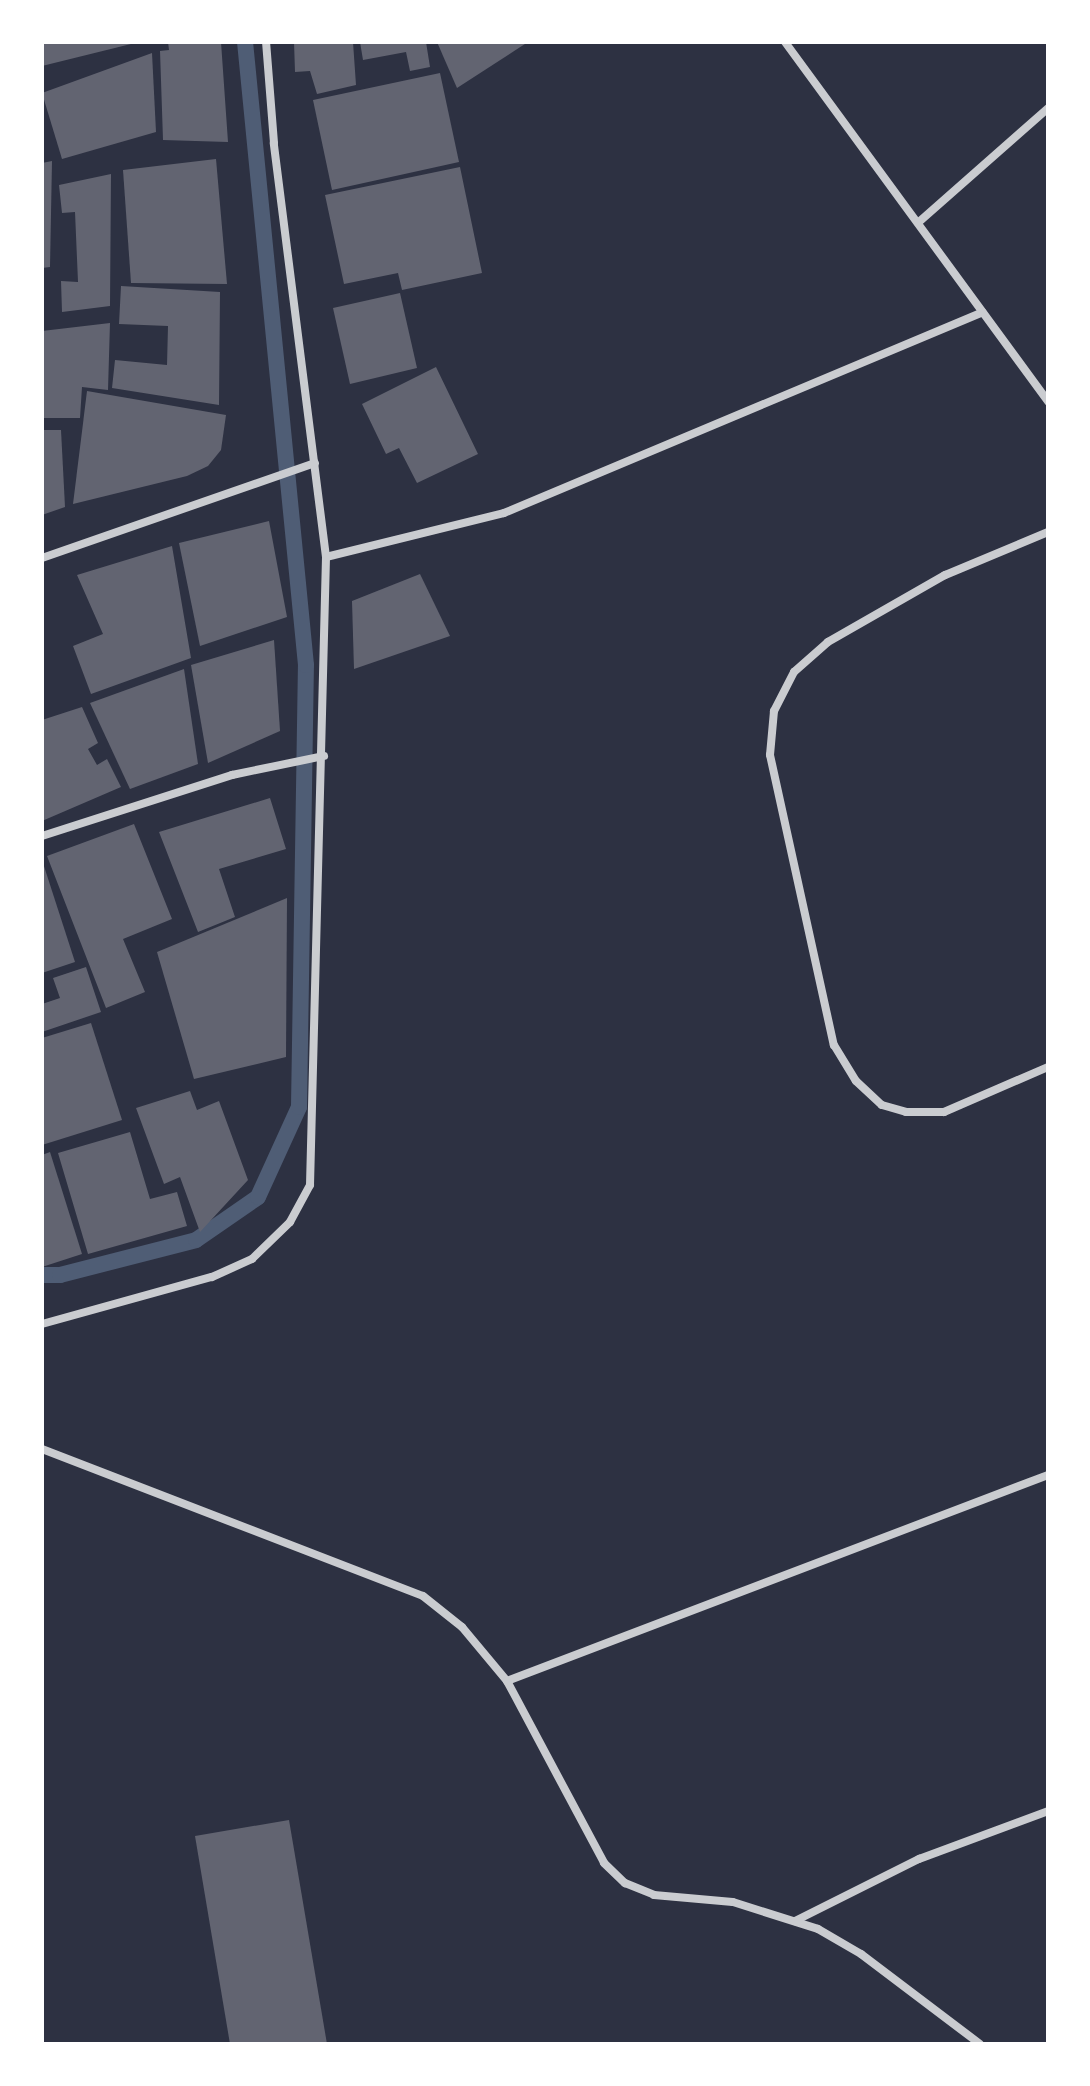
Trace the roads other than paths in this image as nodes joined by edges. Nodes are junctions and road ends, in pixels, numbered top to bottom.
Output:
1 (266, 42) edge
2 (785, 42) edge
3 (1048, 108) edge
4 (920, 221) junction
5 (983, 312) junction
6 (1048, 402) edge
7 (315, 463) junction
8 (1048, 532) edge
9 (326, 557) junction
10 (42, 558) edge
11 (324, 756) junction
12 (42, 836) edge
13 (1048, 1067) edge
14 (42, 1324) edge
15 (42, 1449) edge
16 (1048, 1475) edge
17 (507, 1681) junction
18 (1048, 1811) edge
19 (795, 1921) junction
20 (980, 2044) edge

1 - 7 street
2 - 4 street
3 - 4 street
4 - 5 street
5 - 6 street
5 - 9 street
7 - 9 street
7 - 10 street
8 - 13 street
9 - 11 street
11 - 12 street
11 - 14 street
15 - 17 street
16 - 17 street
17 - 19 street
18 - 19 street
19 - 20 street

